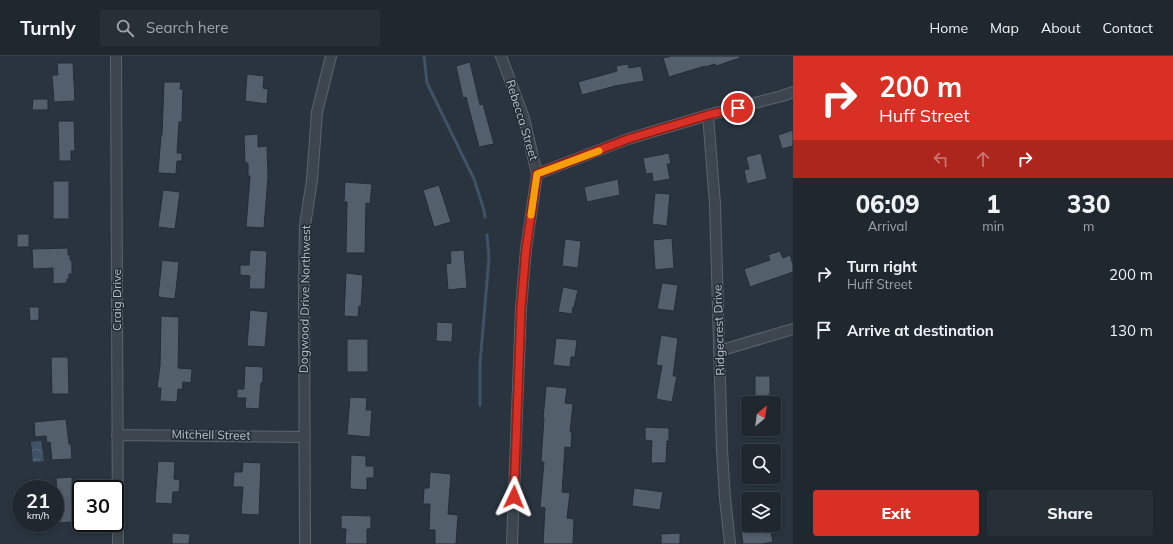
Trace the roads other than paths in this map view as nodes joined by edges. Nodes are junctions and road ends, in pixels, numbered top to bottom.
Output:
1 (116, 56) edge
2 (331, 56) edge
3 (501, 56) edge
4 (793, 92) edge
5 (708, 115) junction
6 (537, 174) junction
7 (793, 329) edge
8 (719, 351) junction
9 (118, 435) junction
10 (304, 436) junction
11 (118, 544) edge
12 (305, 544) edge
13 (512, 544) edge
14 (730, 544) edge

1 - 9 street, Craig Drive
2 - 10 street, Dogwood Drive Northwest
3 - 6 street, Rebecca Street
4 - 5 street
5 - 6 street
5 - 8 street, Ridgecrest Drive
6 - 13 street, Rebecca Street
7 - 8 street
8 - 14 street, Ridgecrest Drive
9 - 10 street, Mitchell Street
9 - 11 street, Craig Drive
10 - 12 street, Dogwood Drive Northwest

